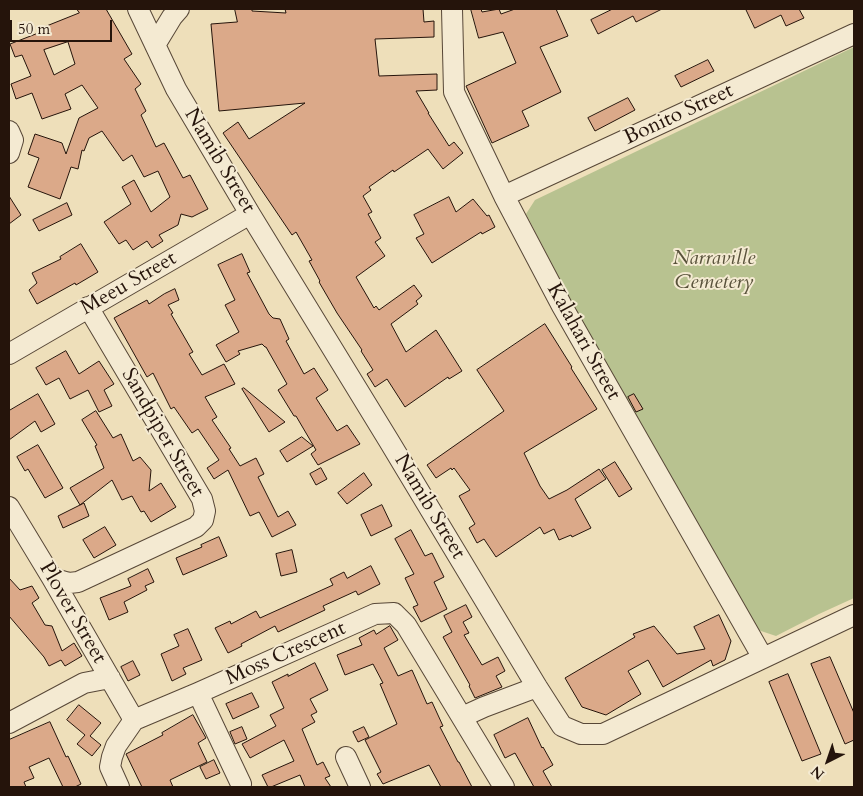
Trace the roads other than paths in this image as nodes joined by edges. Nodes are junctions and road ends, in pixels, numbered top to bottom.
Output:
1 (138, 9) edge
2 (179, 9) edge
3 (452, 9) edge
4 (854, 34) edge
5 (155, 45) junction
6 (9, 130) edge
7 (9, 153) edge
8 (504, 196) junction
9 (250, 214) junction
10 (88, 307) junction
11 (9, 354) edge
12 (9, 507) edge
13 (52, 578) junction
14 (854, 614) edge
15 (763, 658) junction
16 (110, 678) junction
17 (537, 687) junction
18 (198, 693) junction
19 (462, 717) junction
20 (134, 720) junction
21 (9, 723) edge
22 (346, 757) dead end
23 (241, 784) dead end
24 (119, 787) edge
25 (360, 787) edge
26 (504, 787) edge

1 - 5 street, Namib Street
2 - 5 street
3 - 8 street, Kalahari Street
4 - 8 street, Bonito Street
5 - 9 street, Namib Street
6 - 7 street
8 - 15 street, Kalahari Street
9 - 10 street, Meeu Street
9 - 17 street, Namib Street
10 - 11 street, Meeu Street
10 - 13 street, Sandpiper Street
12 - 13 street, Plover Street
13 - 16 street, Plover Street
14 - 15 street, Namib Street
15 - 17 street, Namib Street
16 - 20 street, Plover Street
16 - 21 street
17 - 19 street
18 - 19 street, Moss Crescent
18 - 20 street, Moss Crescent
18 - 23 street
19 - 26 street, Moss Crescent
20 - 24 street
22 - 25 street

